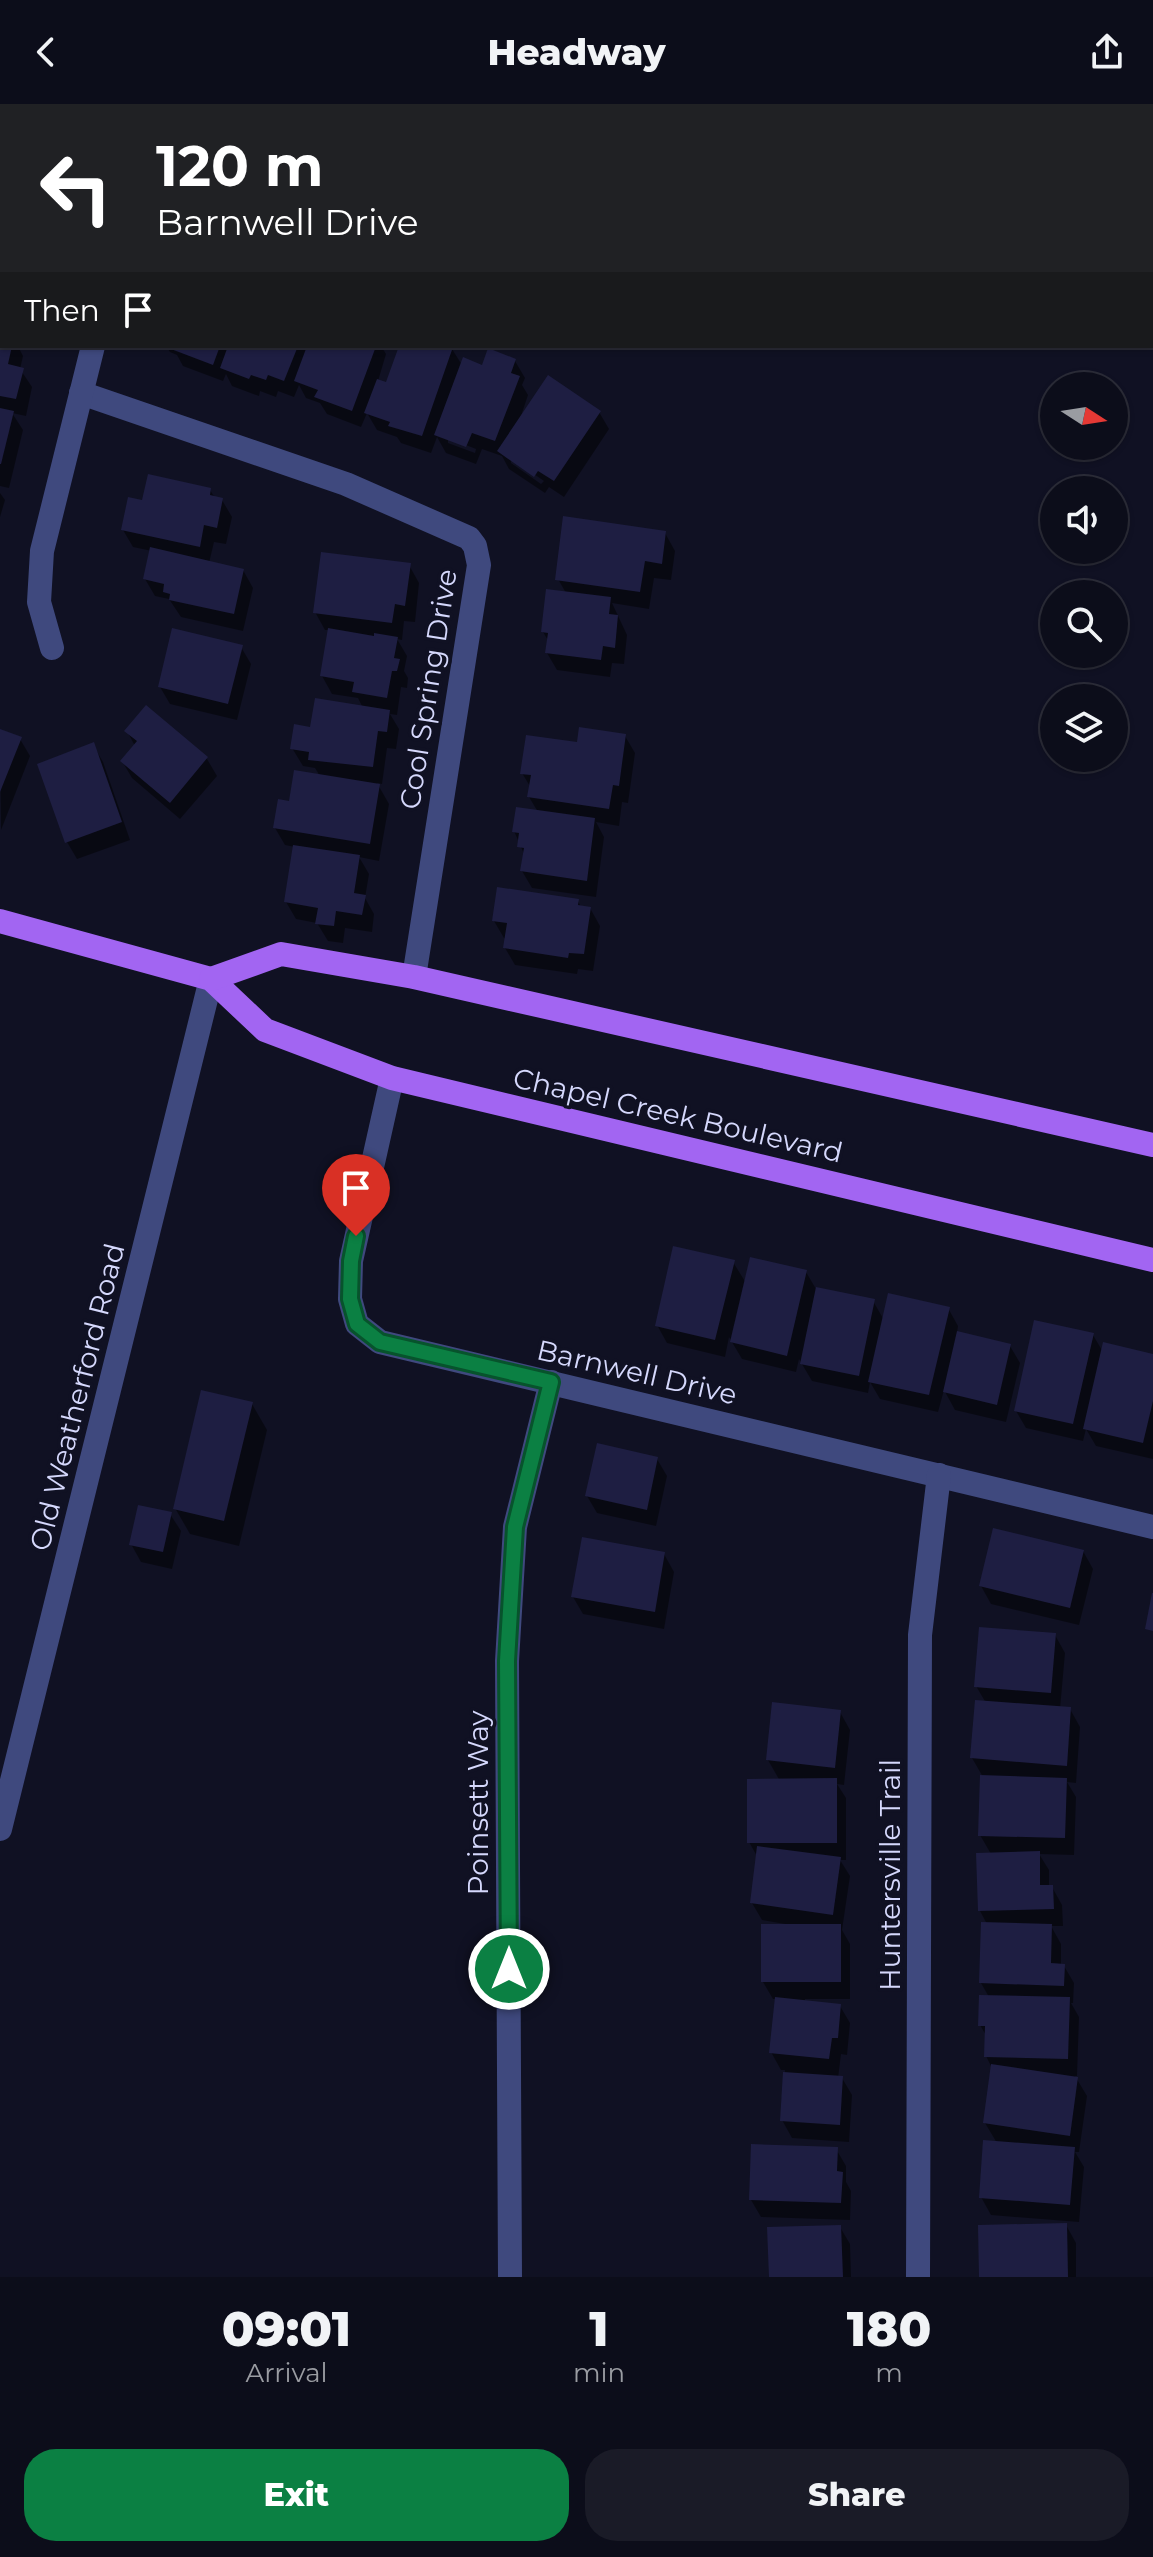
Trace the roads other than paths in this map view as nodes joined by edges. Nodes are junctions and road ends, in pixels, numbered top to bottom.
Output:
1 (92, 348) edge
2 (81, 393) junction
3 (52, 648) dead end
4 (0, 921) edge
5 (414, 977) junction
6 (211, 979) junction
7 (392, 1078) junction
8 (1153, 1145) edge
9 (1153, 1260) edge
10 (551, 1382) junction
11 (939, 1475) junction
12 (1153, 1527) edge
13 (0, 1829) edge
14 (510, 2277) edge
15 (918, 2277) edge

1 - 2 street
2 - 3 street
2 - 5 street, Cool Spring Drive
4 - 6 main road, Chapel Creek Boulevard
5 - 6 main road
5 - 8 main road
6 - 7 main road, Chapel Creek Boulevard
6 - 13 street, Old Weatherford Road
7 - 9 main road, Chapel Creek Boulevard
7 - 10 street, Barnwell Drive
10 - 11 street, Barnwell Drive
10 - 14 street, Poinsett Way
11 - 12 street, Barnwell Drive
11 - 15 street, Huntersville Trail

